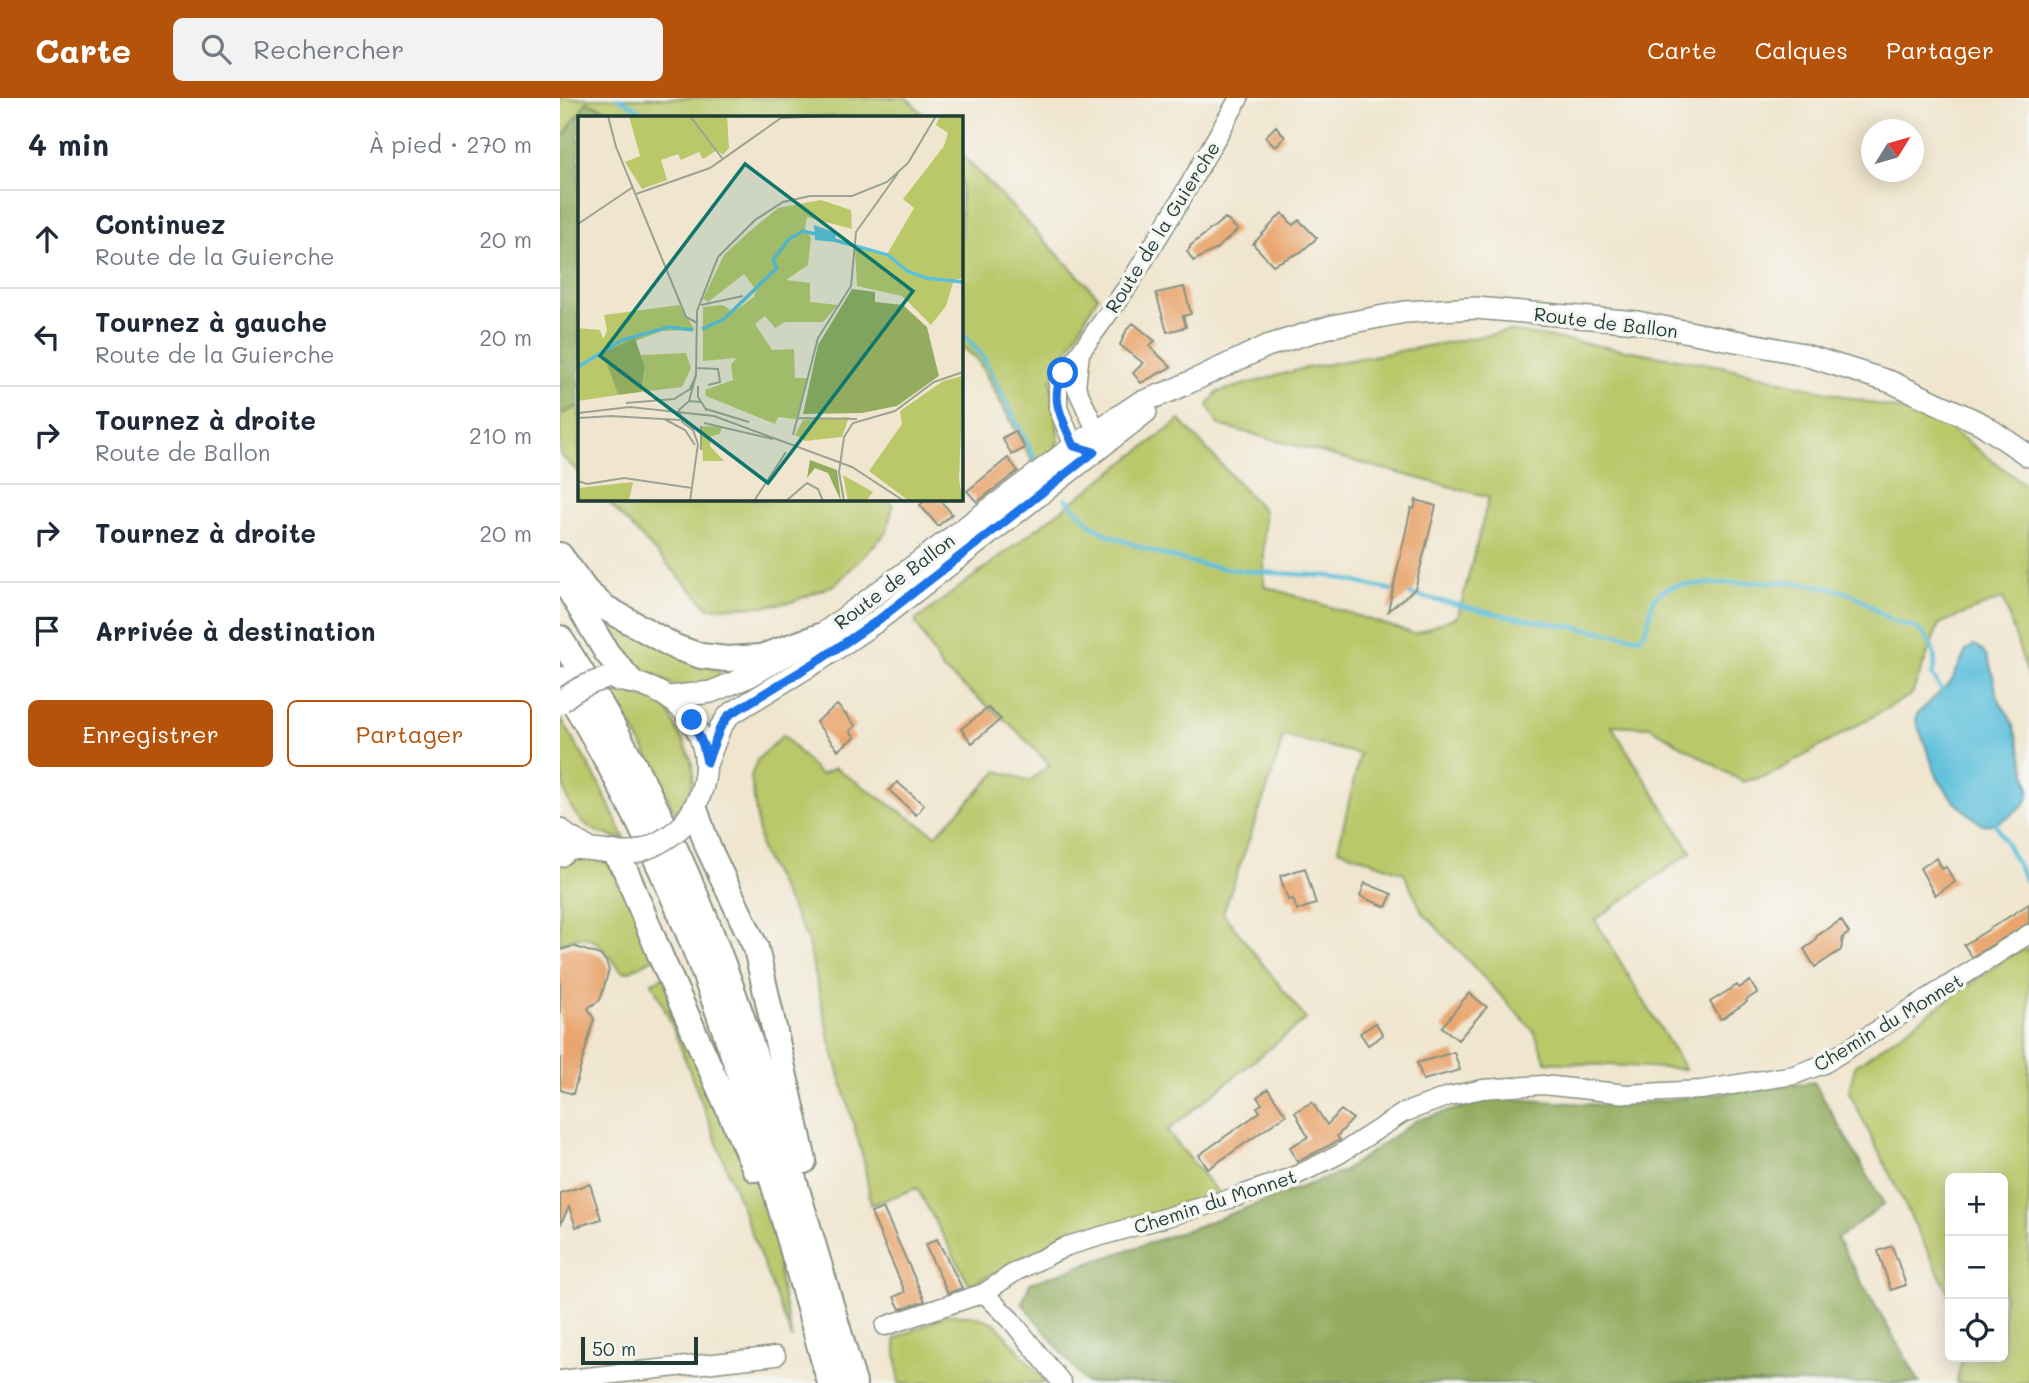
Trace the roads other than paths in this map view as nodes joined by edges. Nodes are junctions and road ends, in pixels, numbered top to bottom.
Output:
1 (1240, 98) edge
2 (1080, 353) junction
3 (1173, 390) junction
4 (1096, 430) junction
5 (1084, 449) junction
6 (2029, 456) edge
7 (560, 555) edge
8 (560, 575) edge
9 (820, 636) junction
10 (560, 638) edge
11 (560, 679) edge
12 (631, 681) junction
13 (670, 697) junction
14 (560, 703) edge
15 (707, 762) junction
16 (688, 818) junction
17 (560, 829) edge
18 (588, 848) junction
19 (623, 853) junction
20 (560, 856) edge
21 (2029, 934) edge
22 (792, 1247) junction
23 (826, 1291) junction
24 (984, 1293) junction
25 (885, 1326) dead end
26 (776, 1356) dead end
27 (560, 1380) edge
28 (830, 1383) edge
29 (854, 1383) edge
30 (1062, 1383) edge

1 - 2 street, Route de la Guierche
2 - 4 street, Route de la Guierche
2 - 5 street, Route de la Guierche
3 - 4 main road, Route de Ballon
3 - 5 main road, Route de Ballon
3 - 6 main road, Route de Ballon
4 - 5 main road, Route de Ballon
5 - 9 main road, Route de Ballon
5 - 15 main road, Route de Ballon
7 - 9 highway
8 - 12 highway
9 - 13 main road, Route de Ballon
10 - 23 highway
11 - 22 highway
12 - 13 main road
12 - 14 main road, bridge
13 - 15 main road
15 - 16 main road, Route de Ballon
16 - 19 main road, bridge
16 - 23 highway
17 - 18 main road
18 - 19 main road
18 - 20 main road
19 - 22 highway
21 - 24 street, Chemin du Monnet
22 - 28 highway
23 - 29 highway
24 - 25 street, Chemin du Monnet
24 - 30 street
26 - 27 street

